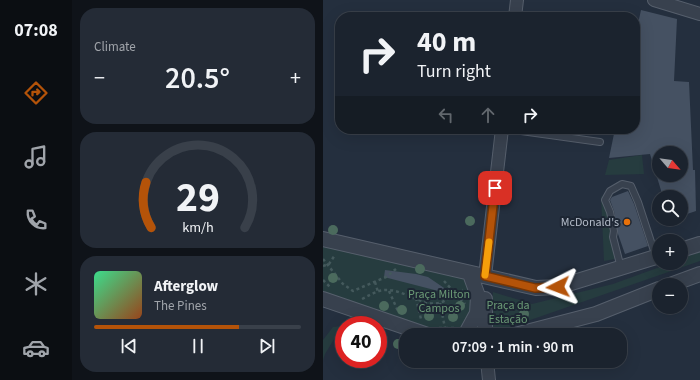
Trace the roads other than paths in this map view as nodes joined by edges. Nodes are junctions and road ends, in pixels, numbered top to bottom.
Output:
1 (517, 0) edge
2 (654, 0) edge
3 (516, 12) edge
4 (700, 14) edge
5 (501, 134) edge
6 (542, 134) edge
7 (599, 142) dead end
8 (652, 240) edge
9 (700, 244) edge
10 (327, 245) edge
11 (688, 248) edge
12 (652, 259) edge
13 (621, 268) junction
14 (470, 274) junction
15 (700, 274) edge
16 (485, 276) junction
17 (688, 279) edge
18 (652, 292) edge
19 (323, 299) edge
20 (428, 328) edge
21 (464, 328) edge
22 (485, 328) edge
23 (542, 328) edge
24 (488, 368) edge
25 (489, 380) edge

1 - 3 street
2 - 4 street
5 - 16 street
6 - 7 lane
8 - 13 lane
9 - 11 street
10 - 14 street
12 - 13 street
13 - 16 street
14 - 16 street
14 - 21 street
15 - 17 street
16 - 22 street
18 - 23 street
19 - 20 street
24 - 25 street

